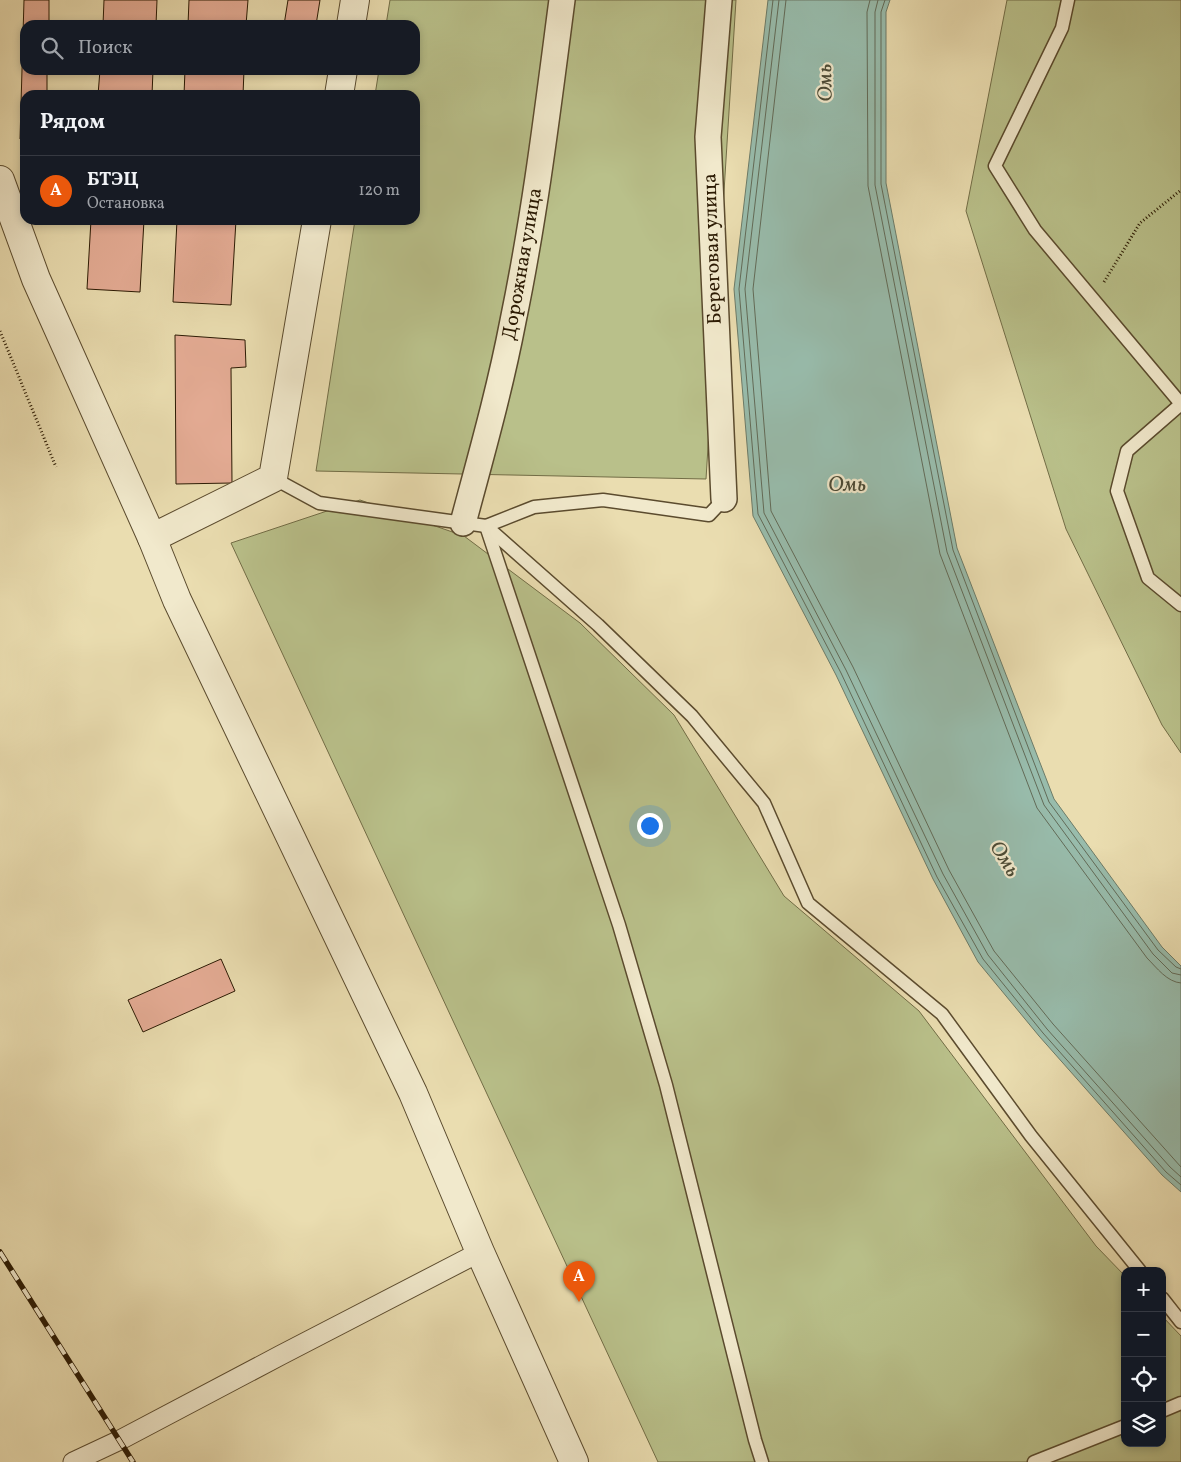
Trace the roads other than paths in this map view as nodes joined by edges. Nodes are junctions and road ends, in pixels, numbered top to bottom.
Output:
1 (355, 0) edge
2 (562, 0) edge
3 (719, 0) edge
4 (1068, 0) edge
5 (352, 20) edge
6 (342, 75) edge
7 (340, 90) edge
8 (0, 180) edge
9 (316, 225) edge
10 (1181, 404) edge
11 (273, 478) junction
12 (724, 499) joint
13 (474, 525) junction
14 (152, 538) junction
15 (1181, 605) edge
16 (480, 1252) junction
17 (1137, 1267) edge
18 (1166, 1303) edge
19 (1181, 1322) edge
20 (1181, 1403) edge
21 (1166, 1409) edge
22 (1121, 1428) edge
23 (73, 1462) edge
24 (574, 1462) edge
25 (762, 1462) edge
26 (1034, 1462) edge

1 - 5 street
2 - 13 street, Дорожная улица
3 - 12 street, Береговая улица
4 - 10 lane
6 - 7 street
8 - 14 street
9 - 11 street
10 - 15 lane
11 - 13 lane
11 - 14 street
12 - 13 lane
13 - 17 lane
13 - 25 lane
14 - 16 street
16 - 23 street
16 - 24 street
18 - 19 lane
20 - 21 lane
22 - 26 lane

